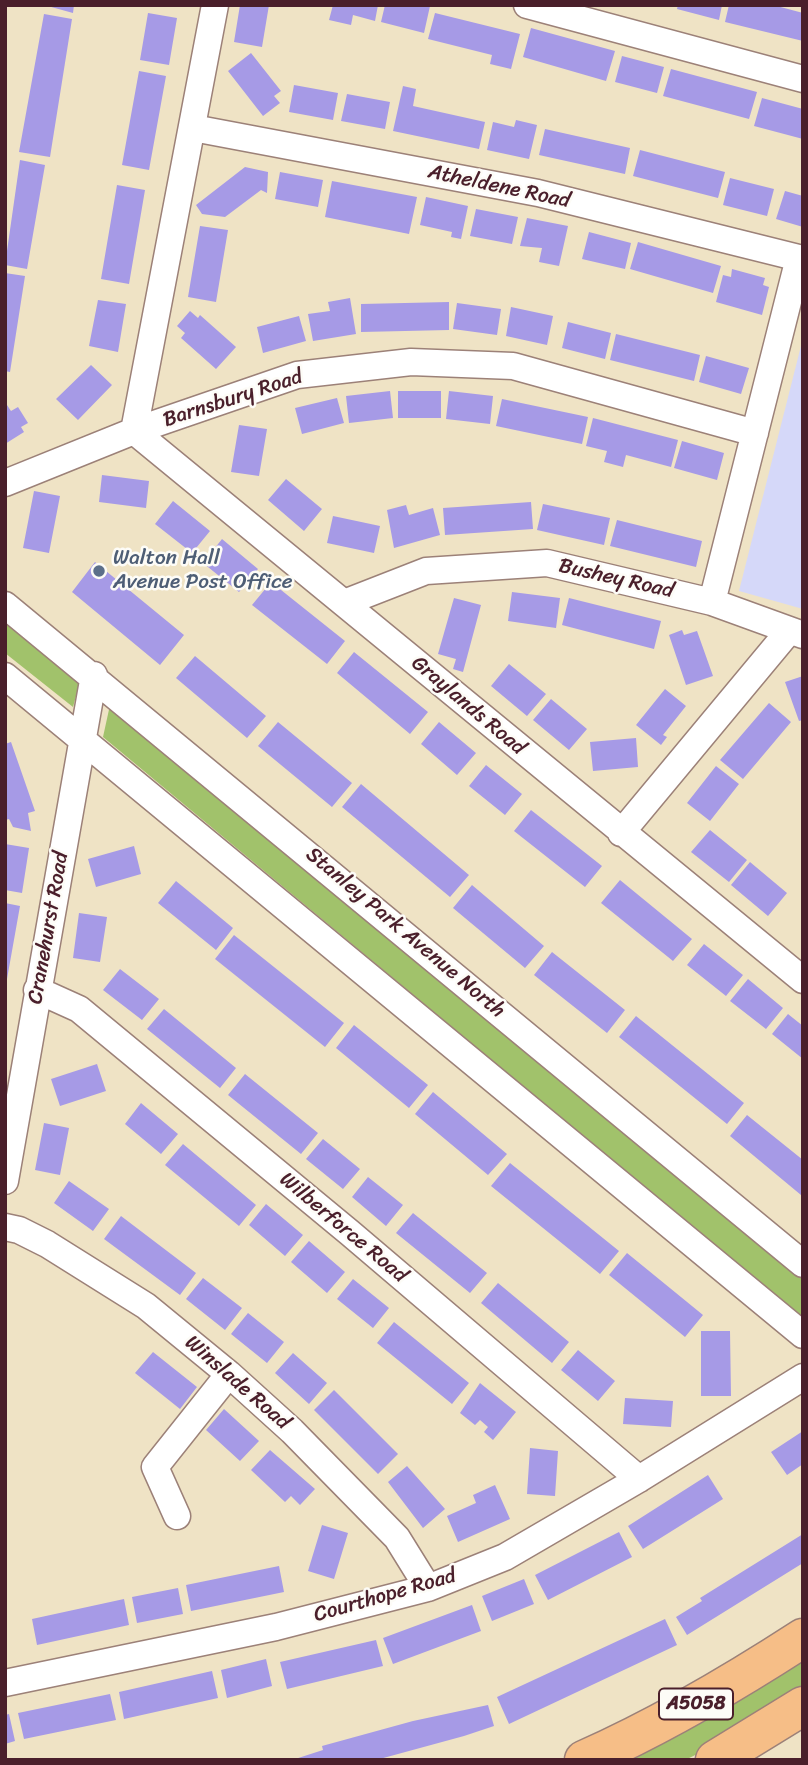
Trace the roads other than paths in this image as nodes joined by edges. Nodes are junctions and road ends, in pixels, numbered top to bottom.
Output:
1 (215, 5) edge
2 (527, 5) edge
3 (803, 79) edge
4 (193, 128) junction
5 (801, 258) edge
6 (134, 431) junction
7 (755, 433) junction
8 (5, 483) edge
9 (712, 602) junction
10 (344, 603) junction
11 (5, 605) edge
12 (796, 633) edge
13 (94, 675) junction
14 (5, 676) edge
15 (83, 741) junction
16 (621, 833) junction
17 (800, 971) edge
18 (37, 990) junction
19 (5, 1181) edge
20 (5, 1227) edge
21 (803, 1264) edge
22 (803, 1335) edge
23 (229, 1374) junction
24 (803, 1377) edge
25 (639, 1479) junction
26 (177, 1516) dead end
27 (428, 1588) junction
28 (803, 1638) edge
29 (5, 1683) edge
30 (803, 1706) edge
31 (722, 1758) edge
32 (584, 1760) edge

1 - 4 street
2 - 3 street
4 - 5 street, Atheldene Road
4 - 6 street
5 - 7 street
6 - 7 street, Barnsbury Road
6 - 8 street, Barnsbury Road
6 - 10 street, Graylands Road
7 - 9 street
9 - 10 street, Bushey Road
9 - 12 street, Bushey Road
10 - 16 street, Graylands Road
11 - 13 street, Stanley Park Avenue North
12 - 16 street
13 - 15 street, Cranehurst Road
13 - 21 street, Stanley Park Avenue North
14 - 15 street
15 - 18 street, Cranehurst Road
15 - 22 street
16 - 17 street, Graylands Road
18 - 19 street, Cranehurst Road
18 - 25 street, Wilberforce Road
20 - 23 street, Winslade Road
23 - 26 street
23 - 27 street, Winslade Road
24 - 25 street, Courthope Road
25 - 27 street, Courthope Road
27 - 29 street, Courthope Road
28 - 32 highway, A5058
30 - 31 highway, A5058

